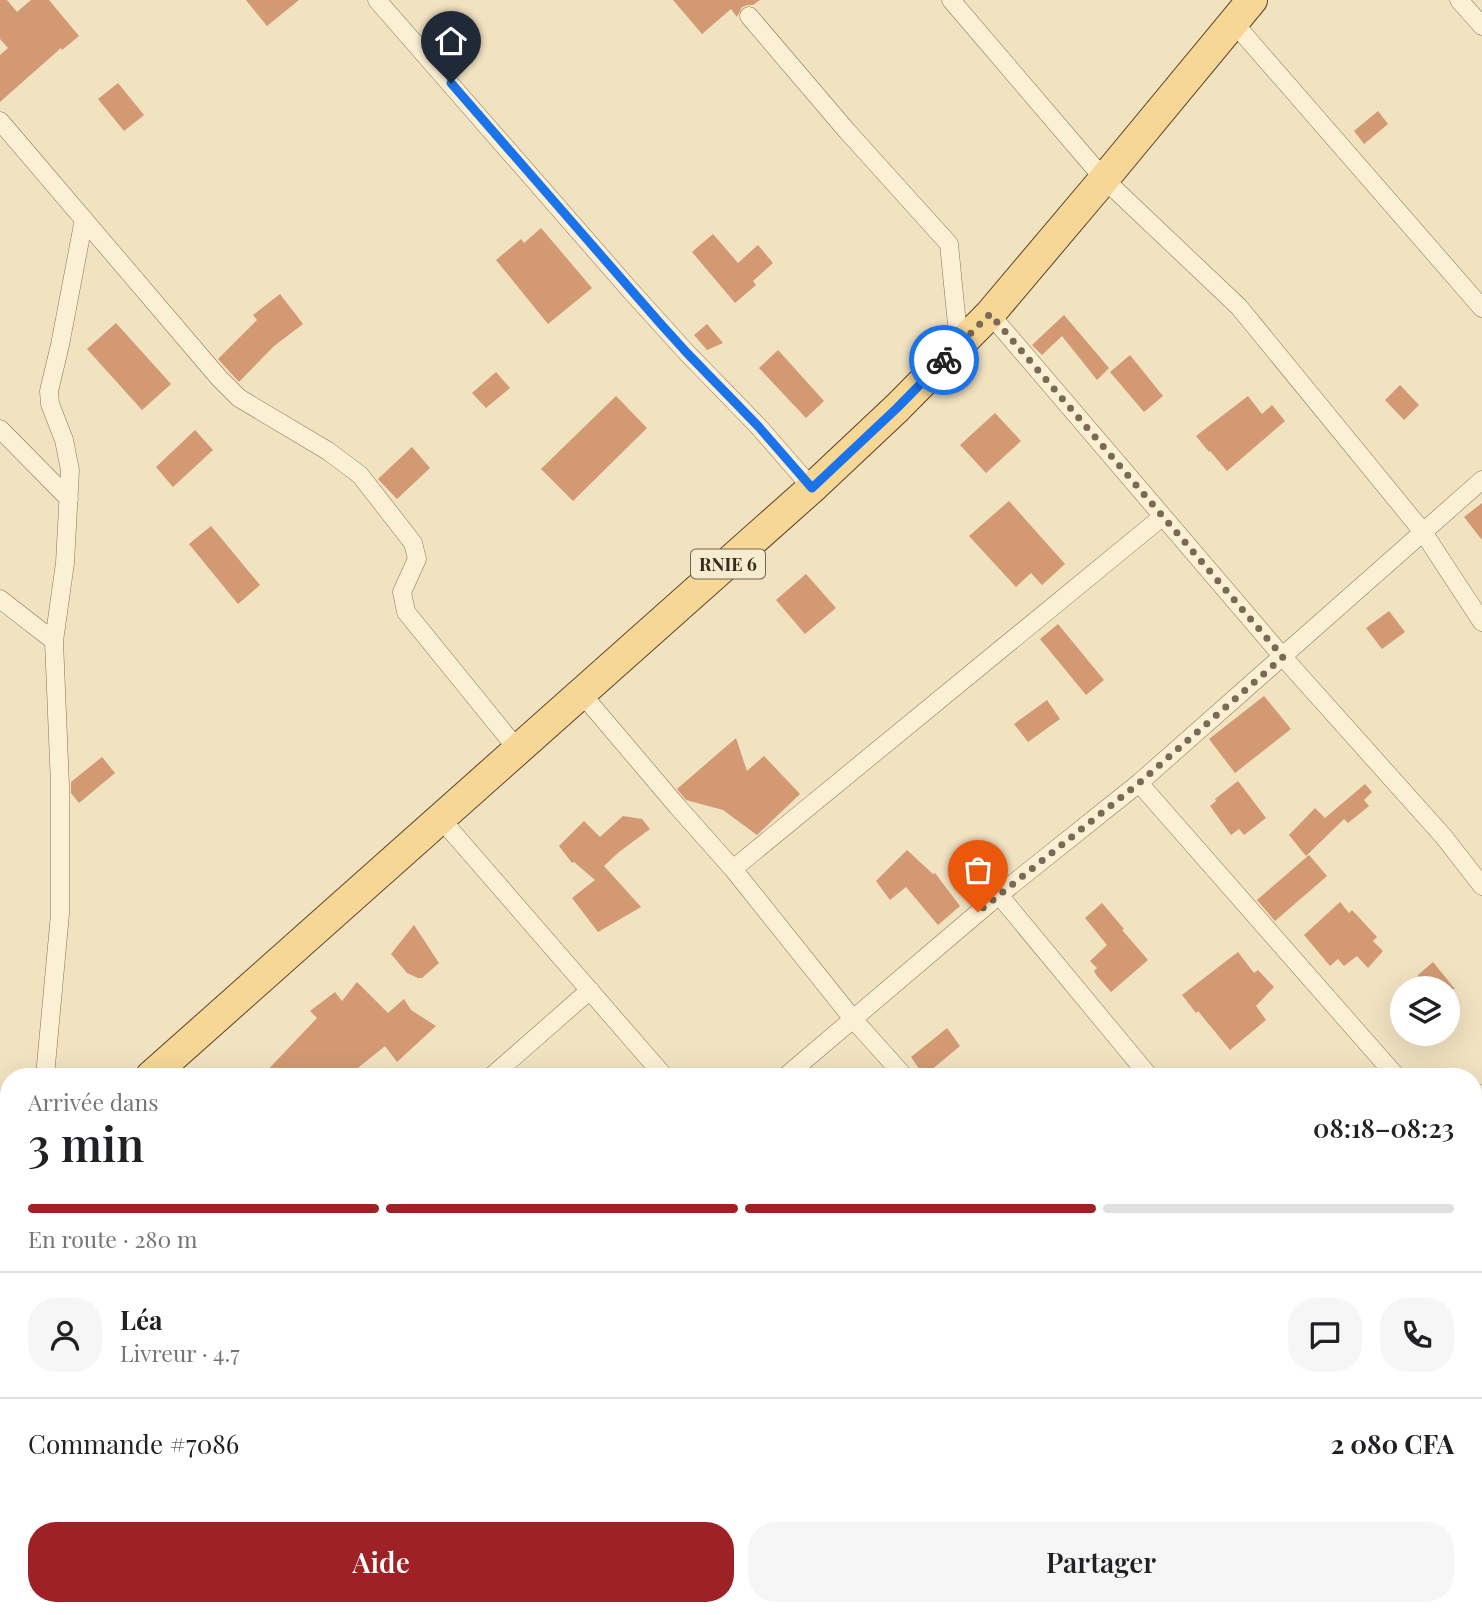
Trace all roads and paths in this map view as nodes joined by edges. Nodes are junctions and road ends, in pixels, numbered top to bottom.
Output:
1 (377, 0) edge
2 (951, 0) edge
3 (1459, 0) edge
4 (1243, 11) edge
5 (749, 16) dead end
6 (1482, 26) edge
7 (0, 121) edge
8 (1104, 179) junction
9 (84, 219) junction
10 (1482, 308) edge
11 (990, 314) junction
12 (959, 345) junction
13 (0, 429) edge
14 (1482, 480) edge
15 (812, 488) junction
16 (69, 499) junction
17 (1162, 517) junction
18 (1423, 532) junction
19 (0, 599) edge
20 (1482, 622) edge
21 (54, 641) junction
22 (1283, 657) junction
23 (582, 694) junction
24 (518, 750) junction
25 (1139, 783) junction
26 (442, 819) junction
27 (733, 869) junction
28 (1482, 886) edge
29 (999, 895) junction
30 (590, 990) junction
31 (853, 1019) junction
32 (46, 1068) edge
33 (160, 1068) edge
34 (501, 1068) edge
35 (657, 1068) edge
36 (795, 1068) edge
37 (897, 1068) edge
38 (1142, 1068) edge
39 (1389, 1068) edge

1 - 15 street
2 - 8 street
3 - 6 street
4 - 8 main road, RNIE 6
4 - 10 street
5 - 12 street
7 - 9 street
8 - 11 main road, RNIE 6
8 - 18 street
9 - 16 street
9 - 24 street
11 - 12 main road, RNIE 6
11 - 17 street
12 - 15 main road, RNIE 6
13 - 16 street
14 - 18 street
15 - 23 main road, RNIE 6
16 - 21 street
17 - 22 street
17 - 27 street
18 - 20 street
18 - 22 street
19 - 21 street
21 - 32 street
22 - 25 street
22 - 28 street
23 - 24 main road, RNIE 6
23 - 27 street
24 - 26 main road, RNIE 6
25 - 29 street
25 - 39 street
26 - 30 street
26 - 33 main road, RNIE 6
27 - 31 street
29 - 31 street
29 - 38 street
30 - 34 street
30 - 35 street
31 - 36 street
31 - 37 street

